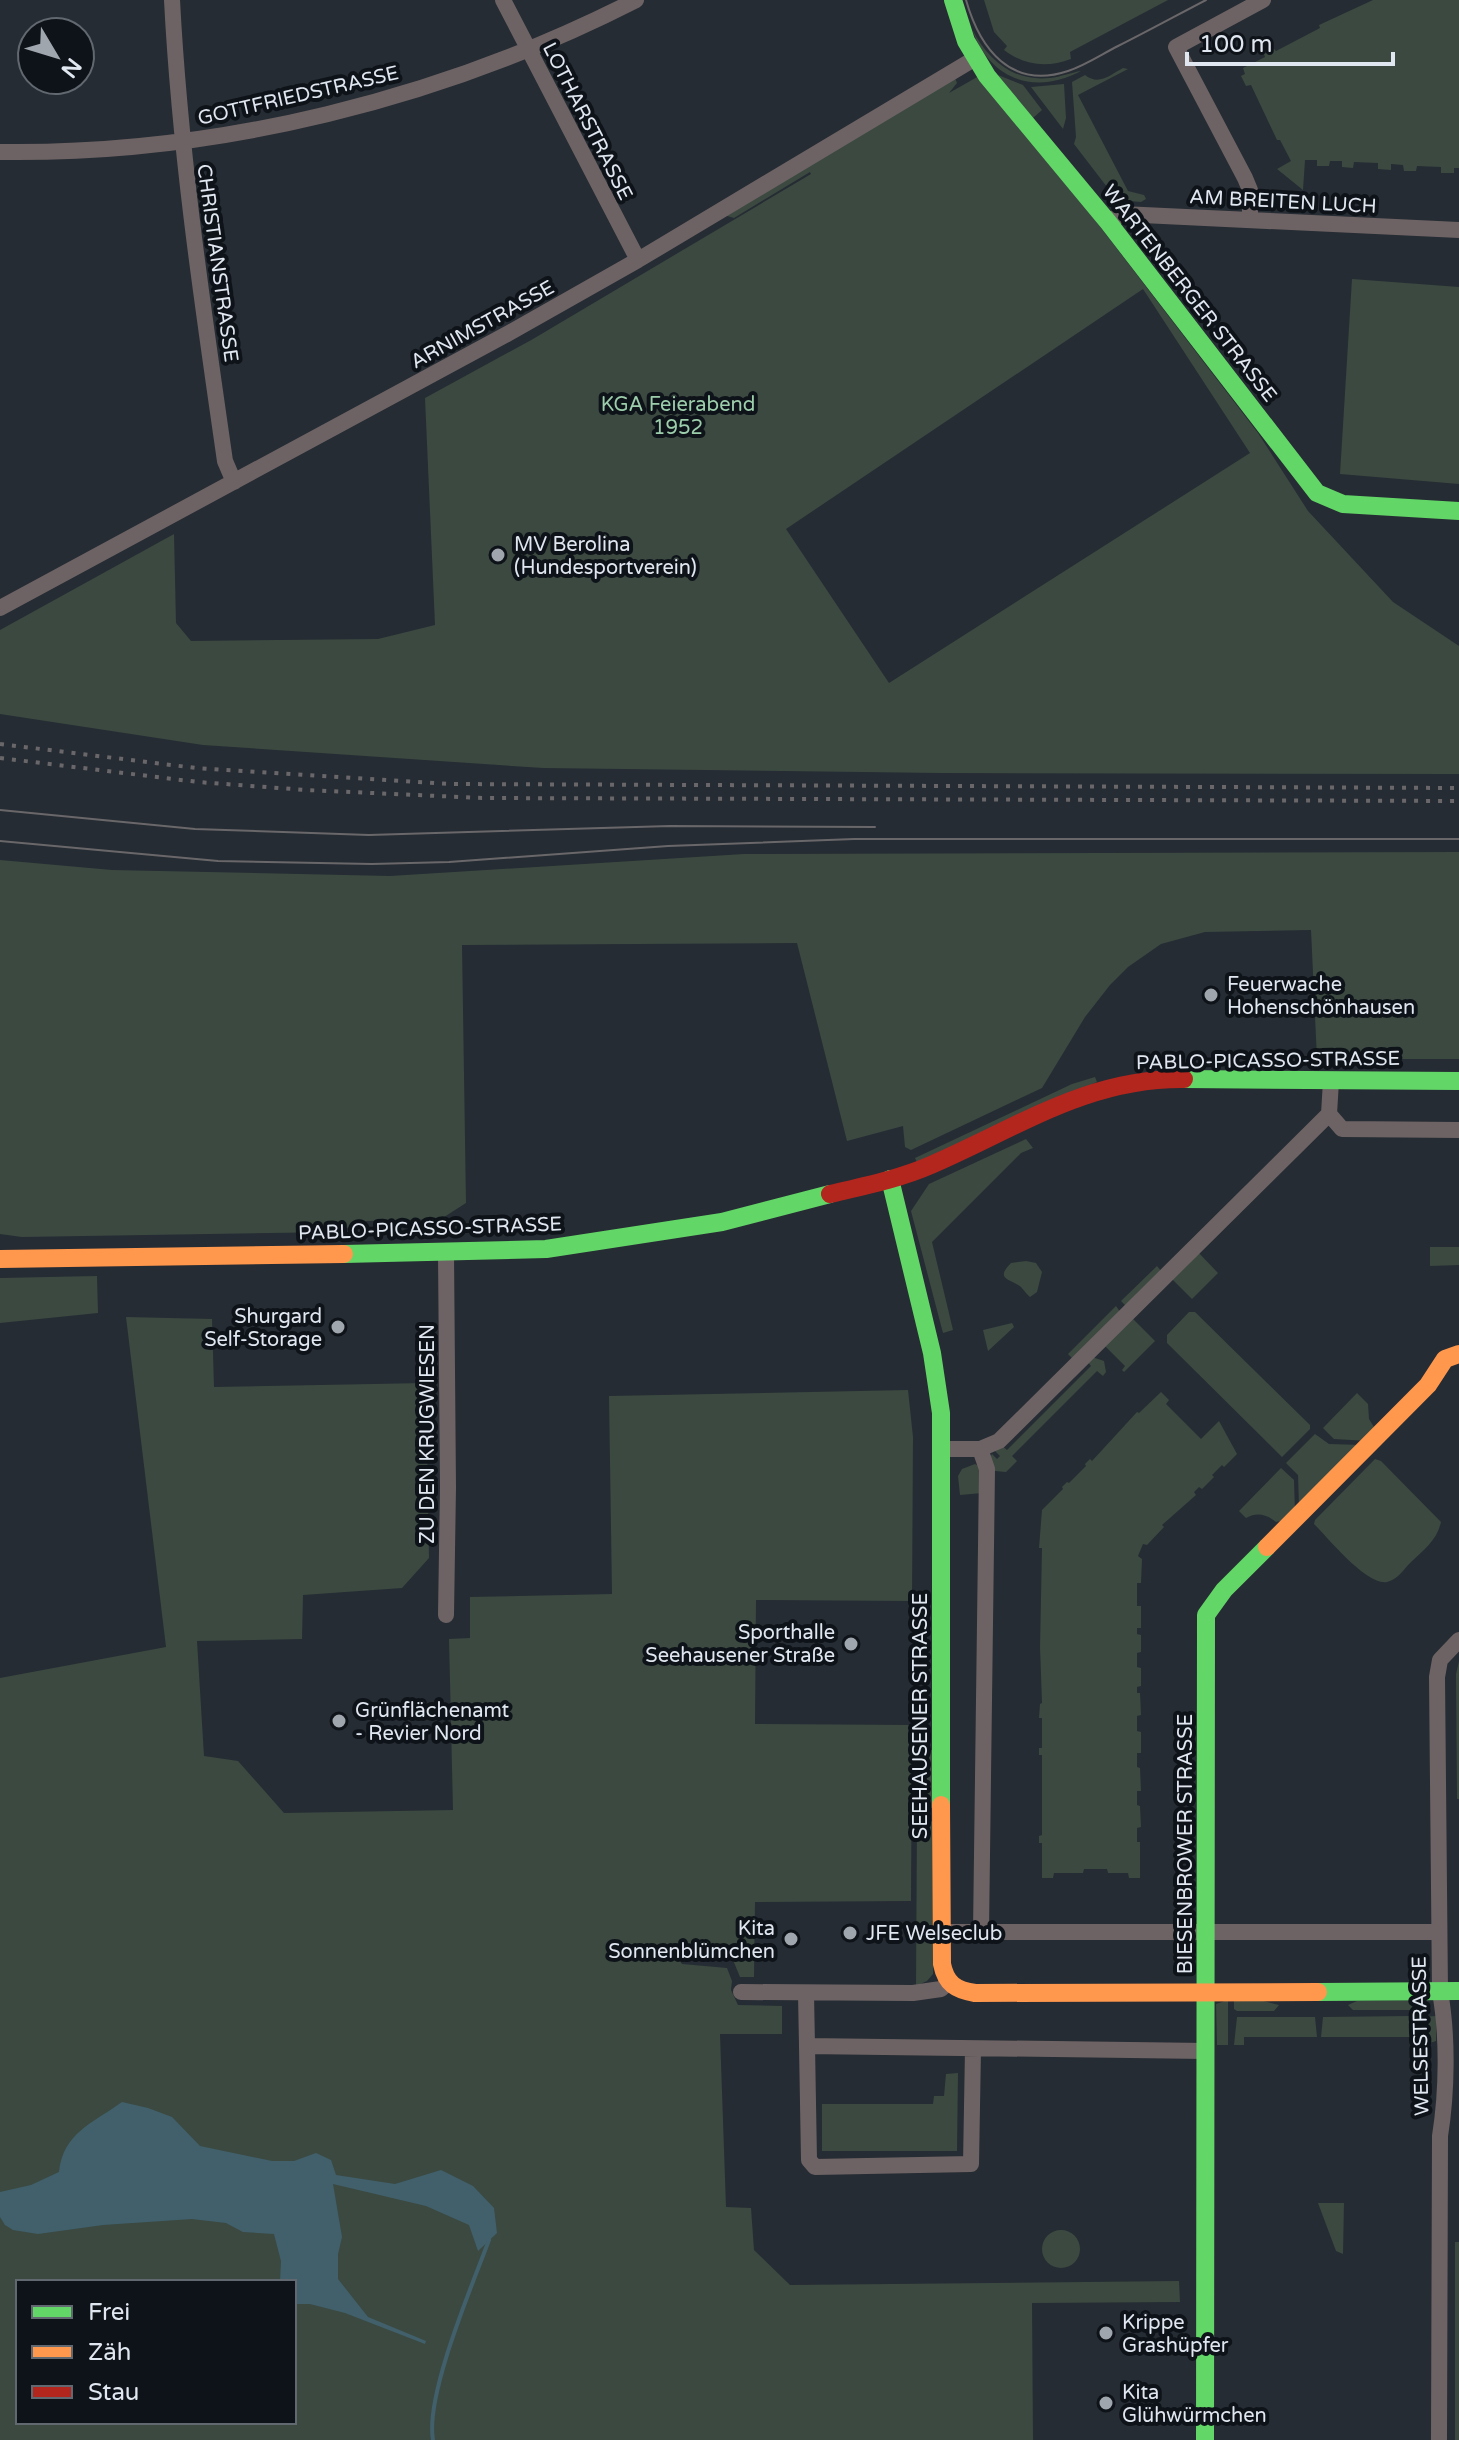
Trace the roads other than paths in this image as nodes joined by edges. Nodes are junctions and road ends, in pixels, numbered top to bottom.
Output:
1 (172, 0) edge
2 (503, 0) edge
3 (636, 0) edge
4 (953, 0) edge
5 (1263, 0) edge
6 (529, 49) junction
7 (974, 59) junction
8 (182, 141) junction
9 (0, 152) edge
10 (1250, 219) junction
11 (1108, 222) junction
12 (1459, 230) edge
13 (638, 260) junction
14 (234, 482) junction
15 (1459, 511) edge
16 (0, 608) edge
17 (1331, 1081) junction
18 (1459, 1081) edge
19 (1329, 1114) junction
20 (1459, 1130) edge
21 (890, 1179) junction
22 (446, 1253) junction
23 (0, 1259) edge
24 (1459, 1354) edge
25 (943, 1449) junction
26 (980, 1449) junction
27 (446, 1615) dead end
28 (1459, 1640) edge
29 (941, 1932) junction
30 (981, 1932) junction
31 (1207, 1932) junction
32 (1439, 1932) junction
33 (948, 1983) junction
34 (741, 1992) dead end
35 (1207, 1992) junction
36 (1450, 1992) edge
37 (806, 1993) junction
38 (807, 2046) junction
39 (973, 2049) junction
40 (1206, 2051) junction
41 (1205, 2440) edge
42 (1439, 2440) edge

1 - 8 street, CHRISTIANSTRASSE
2 - 6 street, LOTHARSTRASSE
3 - 6 street, GOTTFRIEDSTRASSE
4 - 7 street, WARTENBERGER STRASSE
5 - 10 street
6 - 8 street, GOTTFRIEDSTRASSE
6 - 13 street, LOTHARSTRASSE
7 - 11 street, WARTENBERGER STRASSE
7 - 13 street, ARNIMSTRASSE
8 - 9 street, GOTTFRIEDSTRASSE
8 - 14 street, CHRISTIANSTRASSE
10 - 11 street, AM BREITEN LUCH
10 - 12 street, AM BREITEN LUCH
11 - 15 street, WARTENBERGER STRASSE
13 - 14 street, ARNIMSTRASSE
14 - 16 street, ARNIMSTRASSE
17 - 18 street, PABLO-PICASSO-STRASSE
17 - 19 street
17 - 21 street, PABLO-PICASSO-STRASSE
19 - 20 street
19 - 26 street
21 - 22 street, PABLO-PICASSO-STRASSE
21 - 25 street, SEEHAUSENER STRASSE
22 - 23 street, PABLO-PICASSO-STRASSE
22 - 27 street, ZU DEN KRUGWIESEN
24 - 31 street, BIESENBROWER STRASSE
25 - 26 street
25 - 29 street, SEEHAUSENER STRASSE
26 - 30 street
28 - 32 street, WELSESTRASSE
29 - 30 street
29 - 33 street, SEEHAUSENER STRASSE
30 - 31 street
31 - 32 street
31 - 35 street, BIESENBROWER STRASSE
32 - 36 street, WELSESTRASSE
33 - 35 street
33 - 37 street
34 - 37 street
35 - 36 street
35 - 40 street, BIESENBROWER STRASSE
36 - 42 street, WELSESTRASSE
37 - 38 street
38 - 39 street
38 - 39 street
39 - 40 street
40 - 41 street, BIESENBROWER STRASSE

